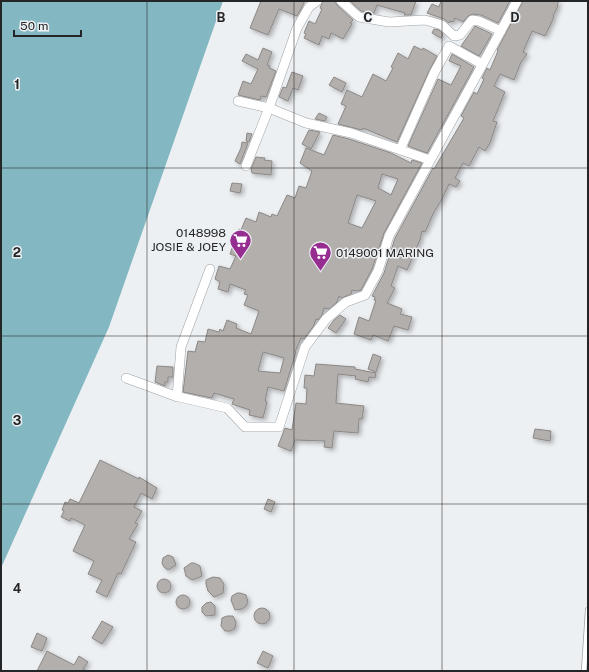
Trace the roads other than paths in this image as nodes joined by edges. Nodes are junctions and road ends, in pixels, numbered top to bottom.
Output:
1 (317, 1) edge
2 (341, 1) edge
3 (517, 1) edge
4 (501, 31) junction
5 (482, 64) junction
6 (238, 101) dead end
7 (269, 108) junction
8 (400, 150) junction
9 (430, 160) junction
10 (246, 166) dead end
11 (210, 269) dead end
12 (126, 378) dead end
13 (177, 397) junction
14 (588, 610) edge
15 (584, 671) edge

1 - 7 street
2 - 4 street
3 - 4 street
4 - 5 street
5 - 8 street
5 - 9 street
6 - 7 street
7 - 8 street
7 - 10 street
8 - 9 street
9 - 13 street
11 - 13 street
12 - 13 street
14 - 15 lane

